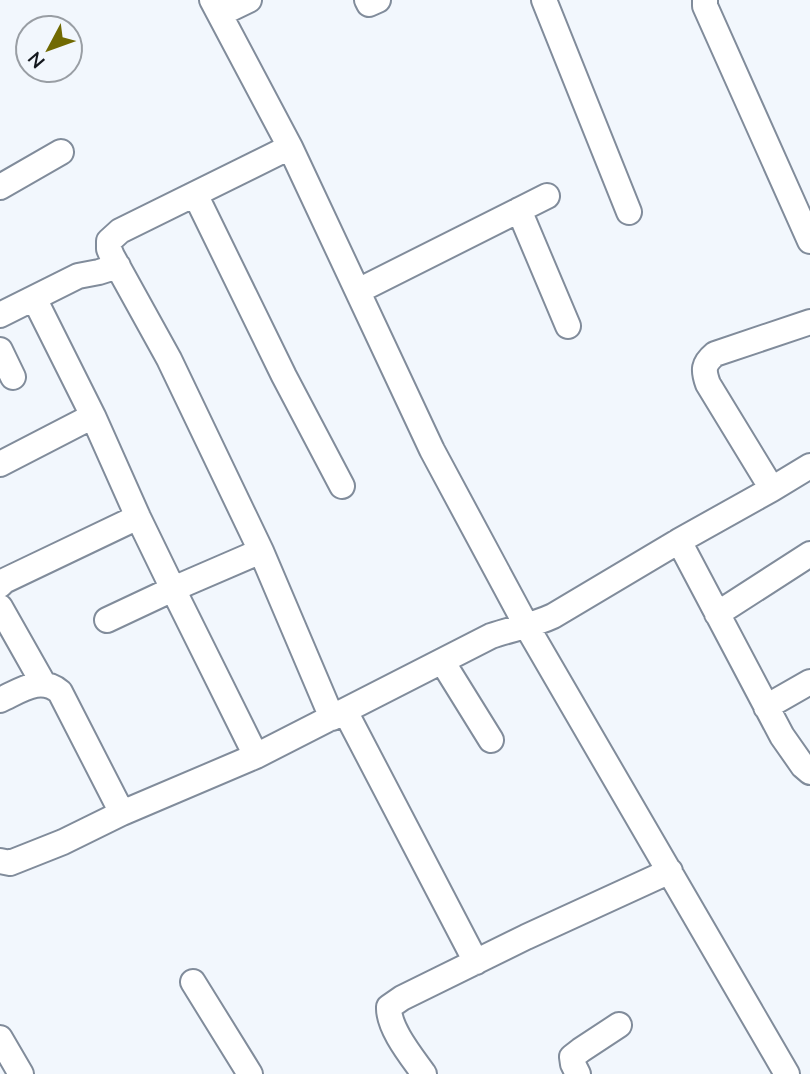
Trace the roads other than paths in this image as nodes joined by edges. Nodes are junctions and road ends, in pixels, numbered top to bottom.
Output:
1 (249, 0) edge
2 (367, 0) edge
3 (378, 0) edge
4 (544, 0) edge
5 (705, 0) edge
6 (216, 7) edge
7 (290, 147) junction
8 (61, 152) dead end
9 (0, 187) edge
10 (195, 194) junction
11 (547, 197) dead end
12 (519, 210) junction
13 (629, 212) dead end
14 (810, 241) edge
15 (118, 266) junction
16 (358, 291) junction
17 (34, 298) junction
18 (0, 314) edge
19 (810, 322) edge
20 (568, 326) dead end
21 (0, 350) edge
22 (13, 377) dead end
23 (93, 416) junction
24 (0, 464) edge
25 (810, 466) edge
26 (342, 486) dead end
27 (772, 489) junction
28 (138, 517) junction
29 (679, 541) junction
30 (261, 551) junction
31 (810, 554) edge
32 (0, 585) edge
33 (173, 589) junction
34 (0, 607) edge
35 (717, 614) junction
36 (107, 620) dead end
37 (526, 625) junction
38 (442, 661) junction
39 (810, 682) edge
40 (43, 683) junction
41 (0, 701) edge
42 (766, 707) junction
43 (339, 714) junction
44 (491, 740) dead end
45 (256, 756) junction
46 (810, 772) edge
47 (122, 813) junction
48 (0, 861) edge
49 (670, 871) junction
50 (476, 962) junction
51 (193, 982) dead end
52 (620, 1025) dead end
53 (0, 1038) edge
54 (21, 1074) edge
55 (250, 1074) edge
56 (424, 1074) edge
57 (578, 1074) edge
58 (787, 1074) edge

1 - 6 street
2 - 3 street
4 - 13 street
5 - 14 street
6 - 7 street
7 - 10 street
7 - 16 street
8 - 9 street
10 - 15 street
10 - 26 street
11 - 12 street
12 - 16 street
12 - 20 street
15 - 17 street
15 - 30 street
16 - 37 street
17 - 18 street
17 - 23 street
19 - 27 street
21 - 22 street
23 - 24 street
23 - 28 street
25 - 27 street
27 - 29 street
28 - 32 street
28 - 33 street
29 - 35 street
29 - 37 street
30 - 33 street
30 - 43 street
31 - 35 street
33 - 36 street
33 - 45 street
34 - 40 street
35 - 42 street
37 - 38 street
37 - 49 street
38 - 43 street
38 - 44 street
39 - 42 street
40 - 41 street
40 - 47 street
42 - 46 street
43 - 45 street
43 - 50 street
45 - 47 street
47 - 48 street
49 - 50 street
49 - 58 street
50 - 56 street
51 - 55 street
52 - 57 street
53 - 54 street

